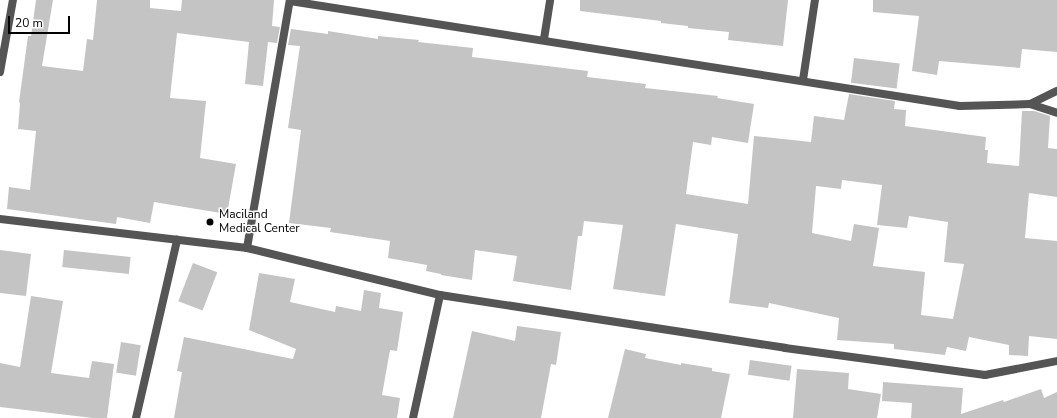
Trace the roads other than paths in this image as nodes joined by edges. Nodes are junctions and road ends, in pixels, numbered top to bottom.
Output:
1 (12, 0) edge
2 (290, 0) edge
3 (550, 0) edge
4 (816, 0) edge
5 (544, 39) junction
6 (0, 72) edge
7 (803, 80) junction
8 (1057, 91) edge
9 (1030, 104) junction
10 (1057, 113) edge
11 (0, 219) edge
12 (177, 240) junction
13 (246, 248) junction
14 (440, 295) junction
15 (1057, 362) edge
16 (136, 418) edge
17 (413, 418) edge

1 - 6 street
2 - 5 street
2 - 13 street
3 - 5 street
4 - 7 street
5 - 7 street
7 - 9 street
8 - 9 street
9 - 10 street
11 - 12 street
12 - 13 street
12 - 16 street
13 - 14 street
14 - 15 street
14 - 17 street

